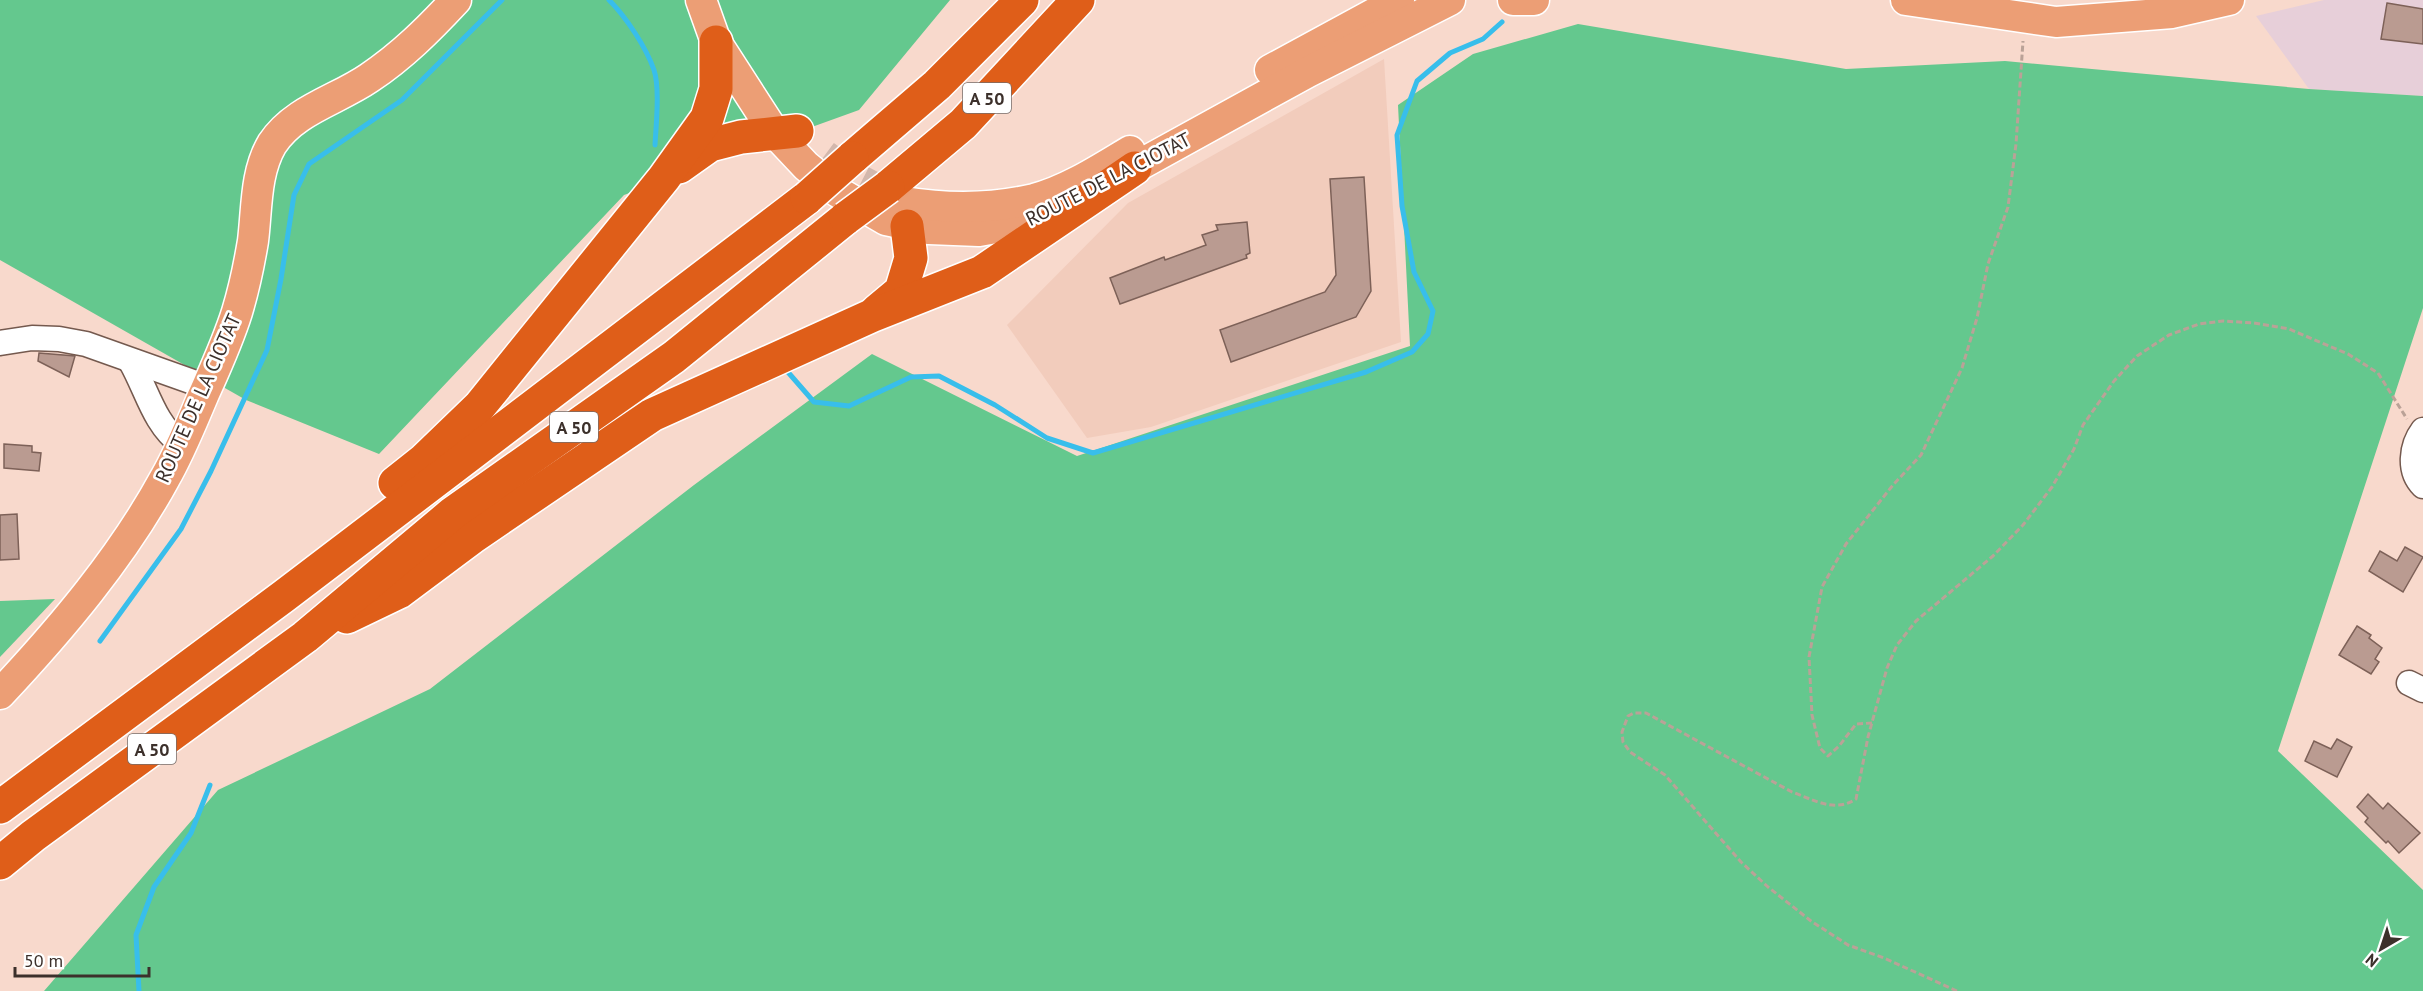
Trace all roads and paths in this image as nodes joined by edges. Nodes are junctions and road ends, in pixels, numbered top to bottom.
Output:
1 (456, 0) edge
2 (703, 0) edge
3 (1022, 0) edge
4 (1078, 0) edge
5 (1399, 0) edge
6 (1450, 0) edge
7 (1513, 0) edge
8 (1534, 0) edge
9 (1906, 0) edge
10 (2229, 0) edge
11 (2024, 17) junction
12 (716, 42) junction
13 (1308, 60) junction
14 (786, 132) junction
15 (1136, 168) junction
16 (823, 169) junction
17 (664, 178) junction
18 (896, 209) junction
19 (871, 316) junction
20 (0, 343) edge
21 (131, 362) junction
22 (207, 387) junction
23 (2421, 434) edge
24 (181, 444) junction
25 (2423, 486) edge
26 (284, 596) junction
27 (305, 637) junction
28 (0, 694) edge
29 (1872, 723) junction
30 (0, 807) edge
31 (0, 863) edge
32 (1957, 991) edge

1 - 22 main road, ROUTE DE LA CIOTAT
2 - 12 main road, ROUTE DE LA CIOTAT
2 - 14 main road, ROUTE DE LA CIOTAT
3 - 16 highway, A 50
4 - 18 highway, A 50
5 - 13 main road, ROUTE DE LA CIOTAT
6 - 13 main road, ROUTE DE LA CIOTAT
7 - 8 main road
9 - 11 main road
10 - 11 main road
11 - 29 path
12 - 14 main road, ROUTE DE LA CIOTAT
12 - 17 highway
13 - 15 main road, ROUTE DE LA CIOTAT
13 - 18 main road, ROUTE DE LA CIOTAT
14 - 16 main road, ROUTE DE LA CIOTAT
14 - 17 highway
15 - 18 main road, ROUTE DE LA CIOTAT
15 - 19 highway
16 - 18 main road, ROUTE DE LA CIOTAT, bridge
16 - 26 highway, A 50
17 - 26 highway
18 - 19 highway
18 - 27 highway, A 50, bridge
19 - 27 highway
20 - 21 street
21 - 22 street
21 - 24 street
22 - 24 main road, ROUTE DE LA CIOTAT
23 - 25 street
23 - 29 path
24 - 28 main road, ROUTE DE LA CIOTAT
26 - 30 highway, A 50
27 - 31 highway, A 50
29 - 32 path

